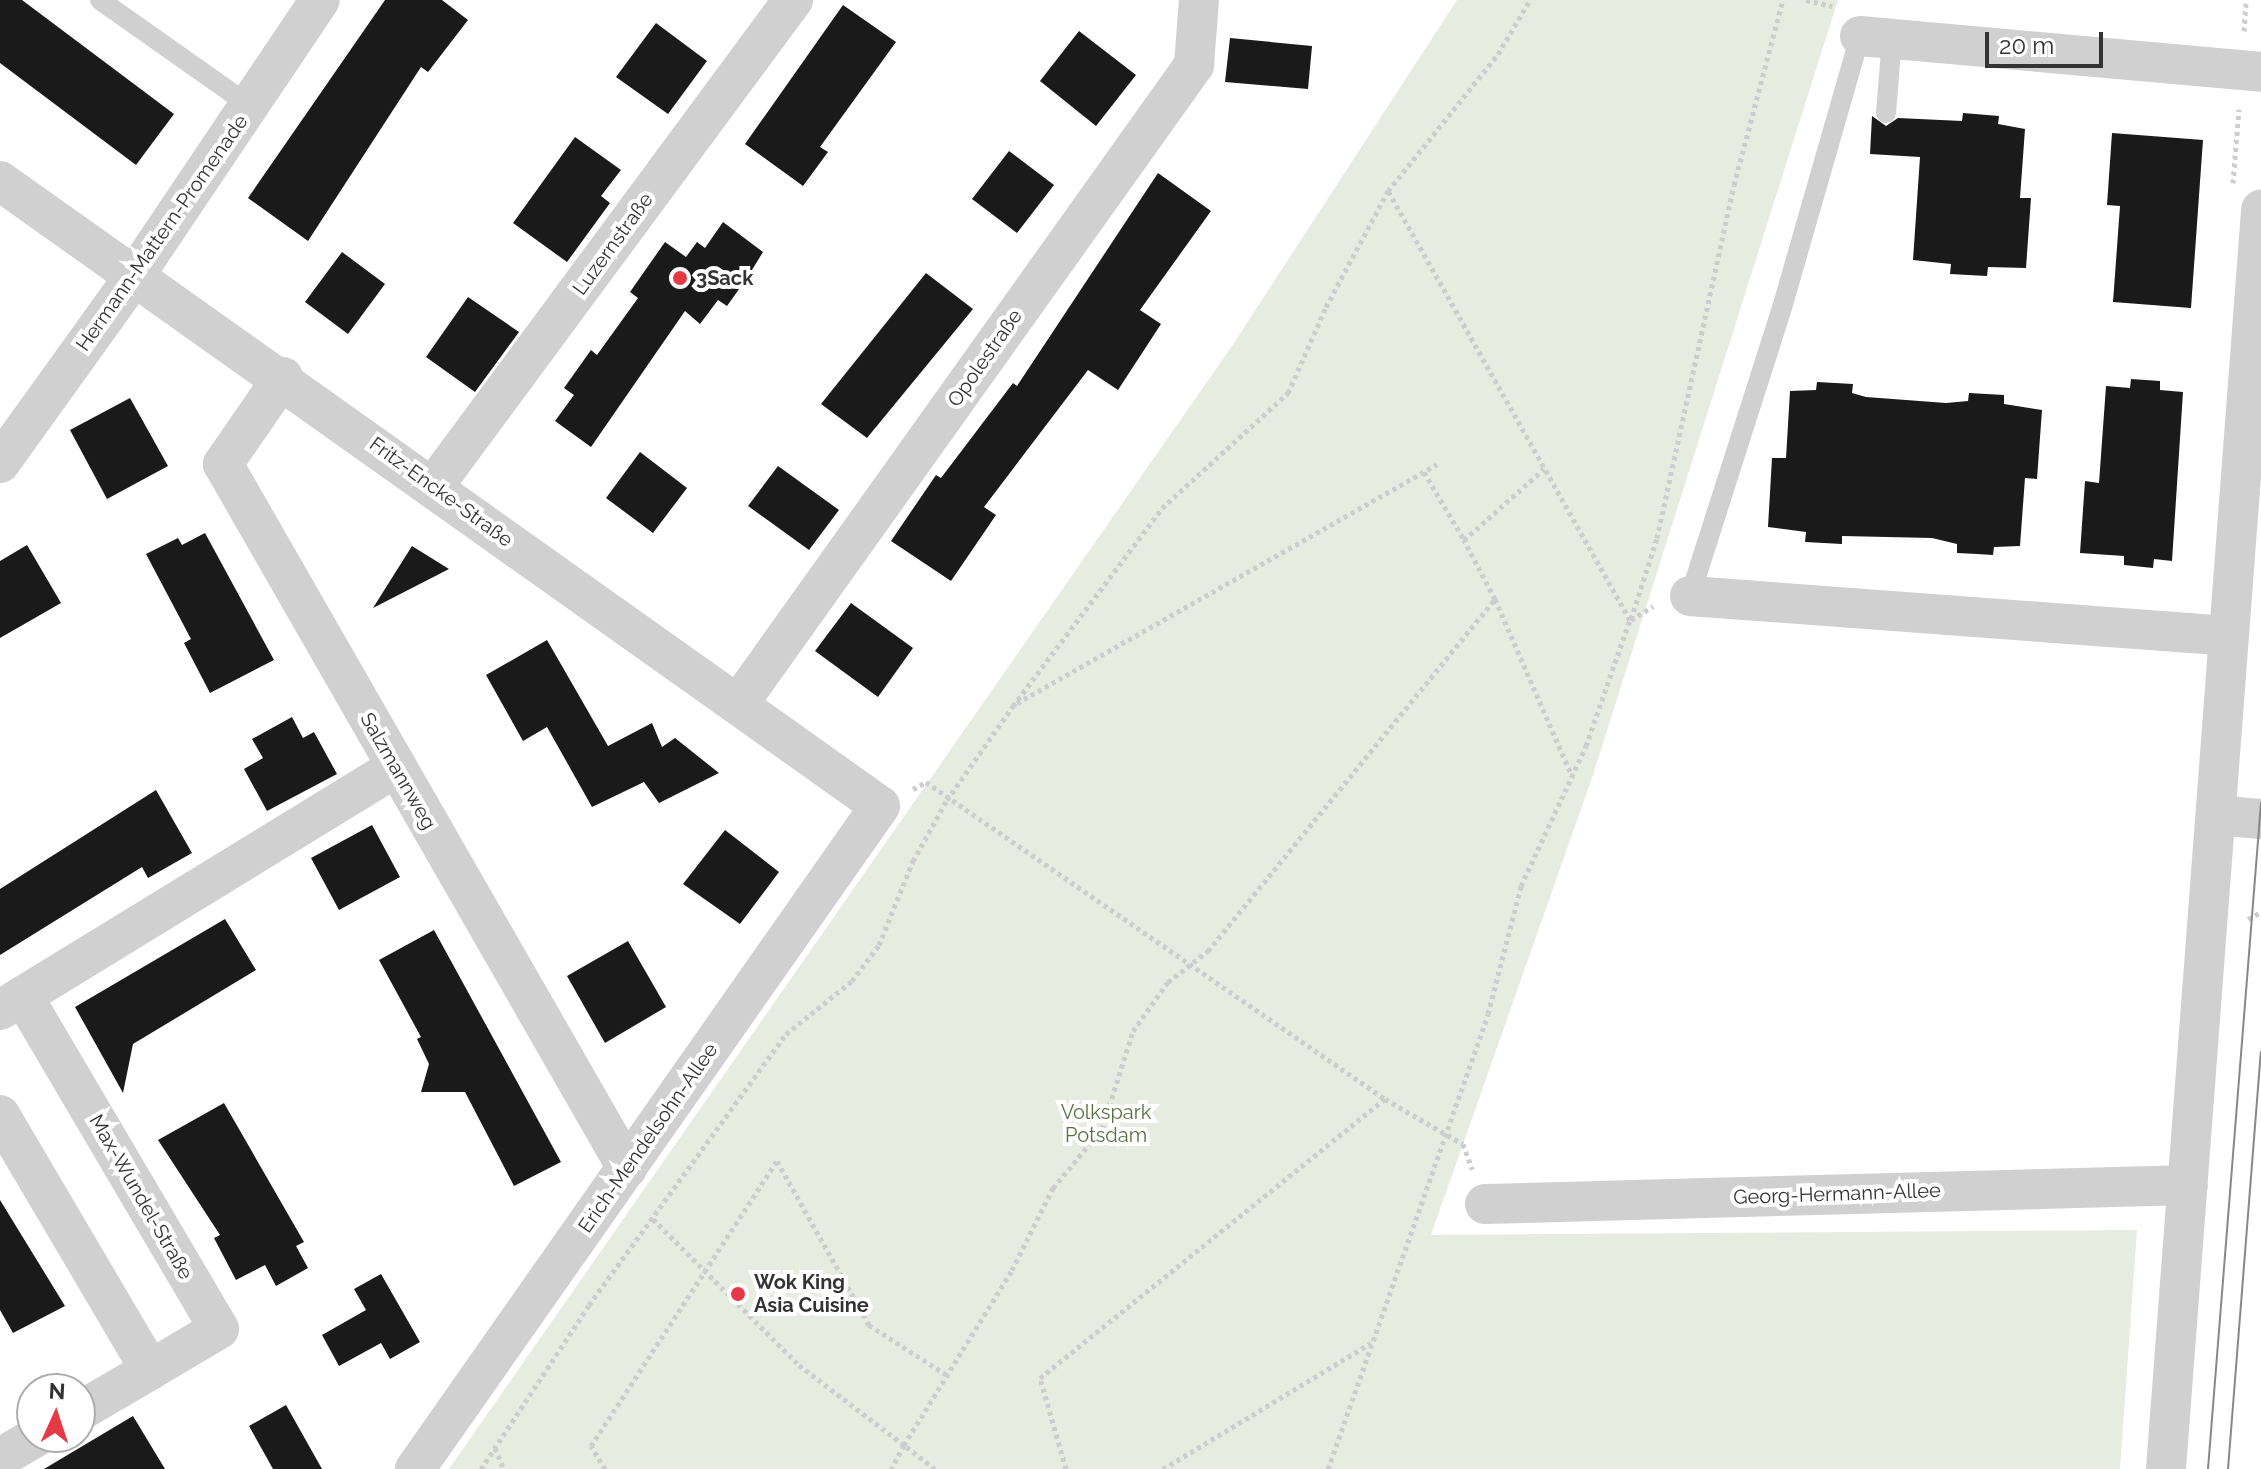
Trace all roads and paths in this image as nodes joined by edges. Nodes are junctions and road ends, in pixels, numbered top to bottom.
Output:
1 (100, 0) edge
2 (320, 0) edge
3 (793, 0) edge
4 (1199, 0) edge
5 (1530, 0) edge
6 (1783, 0) edge
7 (1876, 37) junction
8 (2261, 72) edge
9 (249, 105) junction
10 (1886, 113) dead end
11 (0, 181) edge
12 (1388, 191) junction
13 (2261, 210) edge
14 (135, 275) junction
15 (283, 377) junction
16 (0, 463) edge
17 (1437, 464) dead end
18 (1544, 469) junction
19 (1424, 472) junction
20 (433, 487) junction
21 (1464, 540) junction
22 (1690, 596) joint
23 (1495, 599) junction
24 (1630, 620) junction
25 (2229, 636) junction
26 (739, 703) junction
27 (1013, 706) junction
28 (396, 767) junction
29 (1572, 776) junction
30 (926, 782) dead end
31 (947, 800) junction
32 (880, 806) joint
33 (2216, 815) junction
34 (2261, 819) edge
35 (1190, 967) junction
36 (12, 1003) edge
37 (1385, 1099) junction
38 (0, 1115) edge
39 (1447, 1138) junction
40 (627, 1168) junction
41 (2188, 1185) junction
42 (1485, 1204) dead end
43 (653, 1219) junction
44 (702, 1269) junction
45 (1371, 1342) junction
46 (150, 1370) junction
47 (947, 1375) junction
48 (96, 1402) edge
49 (904, 1445) junction
50 (495, 1448) junction
51 (415, 1469) edge
52 (481, 1469) edge
53 (504, 1469) edge
54 (605, 1469) edge
55 (891, 1469) edge
56 (935, 1469) edge
57 (1066, 1469) edge
58 (1163, 1469) edge
59 (1328, 1469) edge
60 (2166, 1469) edge

1 - 9 lane
2 - 9 street, Hermann-Mattern-Promenade
3 - 20 street, Luzernstraße
4 - 26 street, Opolestraße
5 - 12 path
6 - 24 path
7 - 8 street
7 - 10 lane
7 - 22 lane
9 - 14 street, Hermann-Mattern-Promenade
11 - 14 street, Fritz-Encke-Straße
12 - 18 path
12 - 27 path
13 - 25 street
14 - 15 street, Fritz-Encke-Straße
14 - 16 street, Hermann-Mattern-Promenade
15 - 20 street, Fritz-Encke-Straße
15 - 28 street, Salzmannweg
17 - 19 path
18 - 21 path
18 - 24 path
19 - 21 path
19 - 27 path
20 - 26 street, Fritz-Encke-Straße
21 - 23 path
22 - 25 street
23 - 29 path
23 - 35 path
24 - 29 path
25 - 33 street
26 - 32 street, Fritz-Encke-Straße
27 - 31 path
28 - 36 street, Max-Wundel-Straße
28 - 40 street, Salzmannweg
29 - 39 path
30 - 31 path
31 - 35 path
31 - 43 path
32 - 40 street, Erich-Mendelsohn-Allee
33 - 34 street
33 - 41 street
35 - 37 path
35 - 47 path
36 - 46 street, Max-Wundel-Straße
37 - 39 path
37 - 57 path
38 - 46 street
39 - 45 path
40 - 51 street, Erich-Mendelsohn-Allee
41 - 42 street, Georg-Hermann-Allee
41 - 60 street
43 - 44 path
43 - 50 path
44 - 47 path
44 - 49 path
44 - 54 path
45 - 58 path
45 - 59 path
46 - 48 street, Max-Wundel-Straße
47 - 49 path
49 - 55 path
49 - 56 path
50 - 52 path
50 - 53 path

